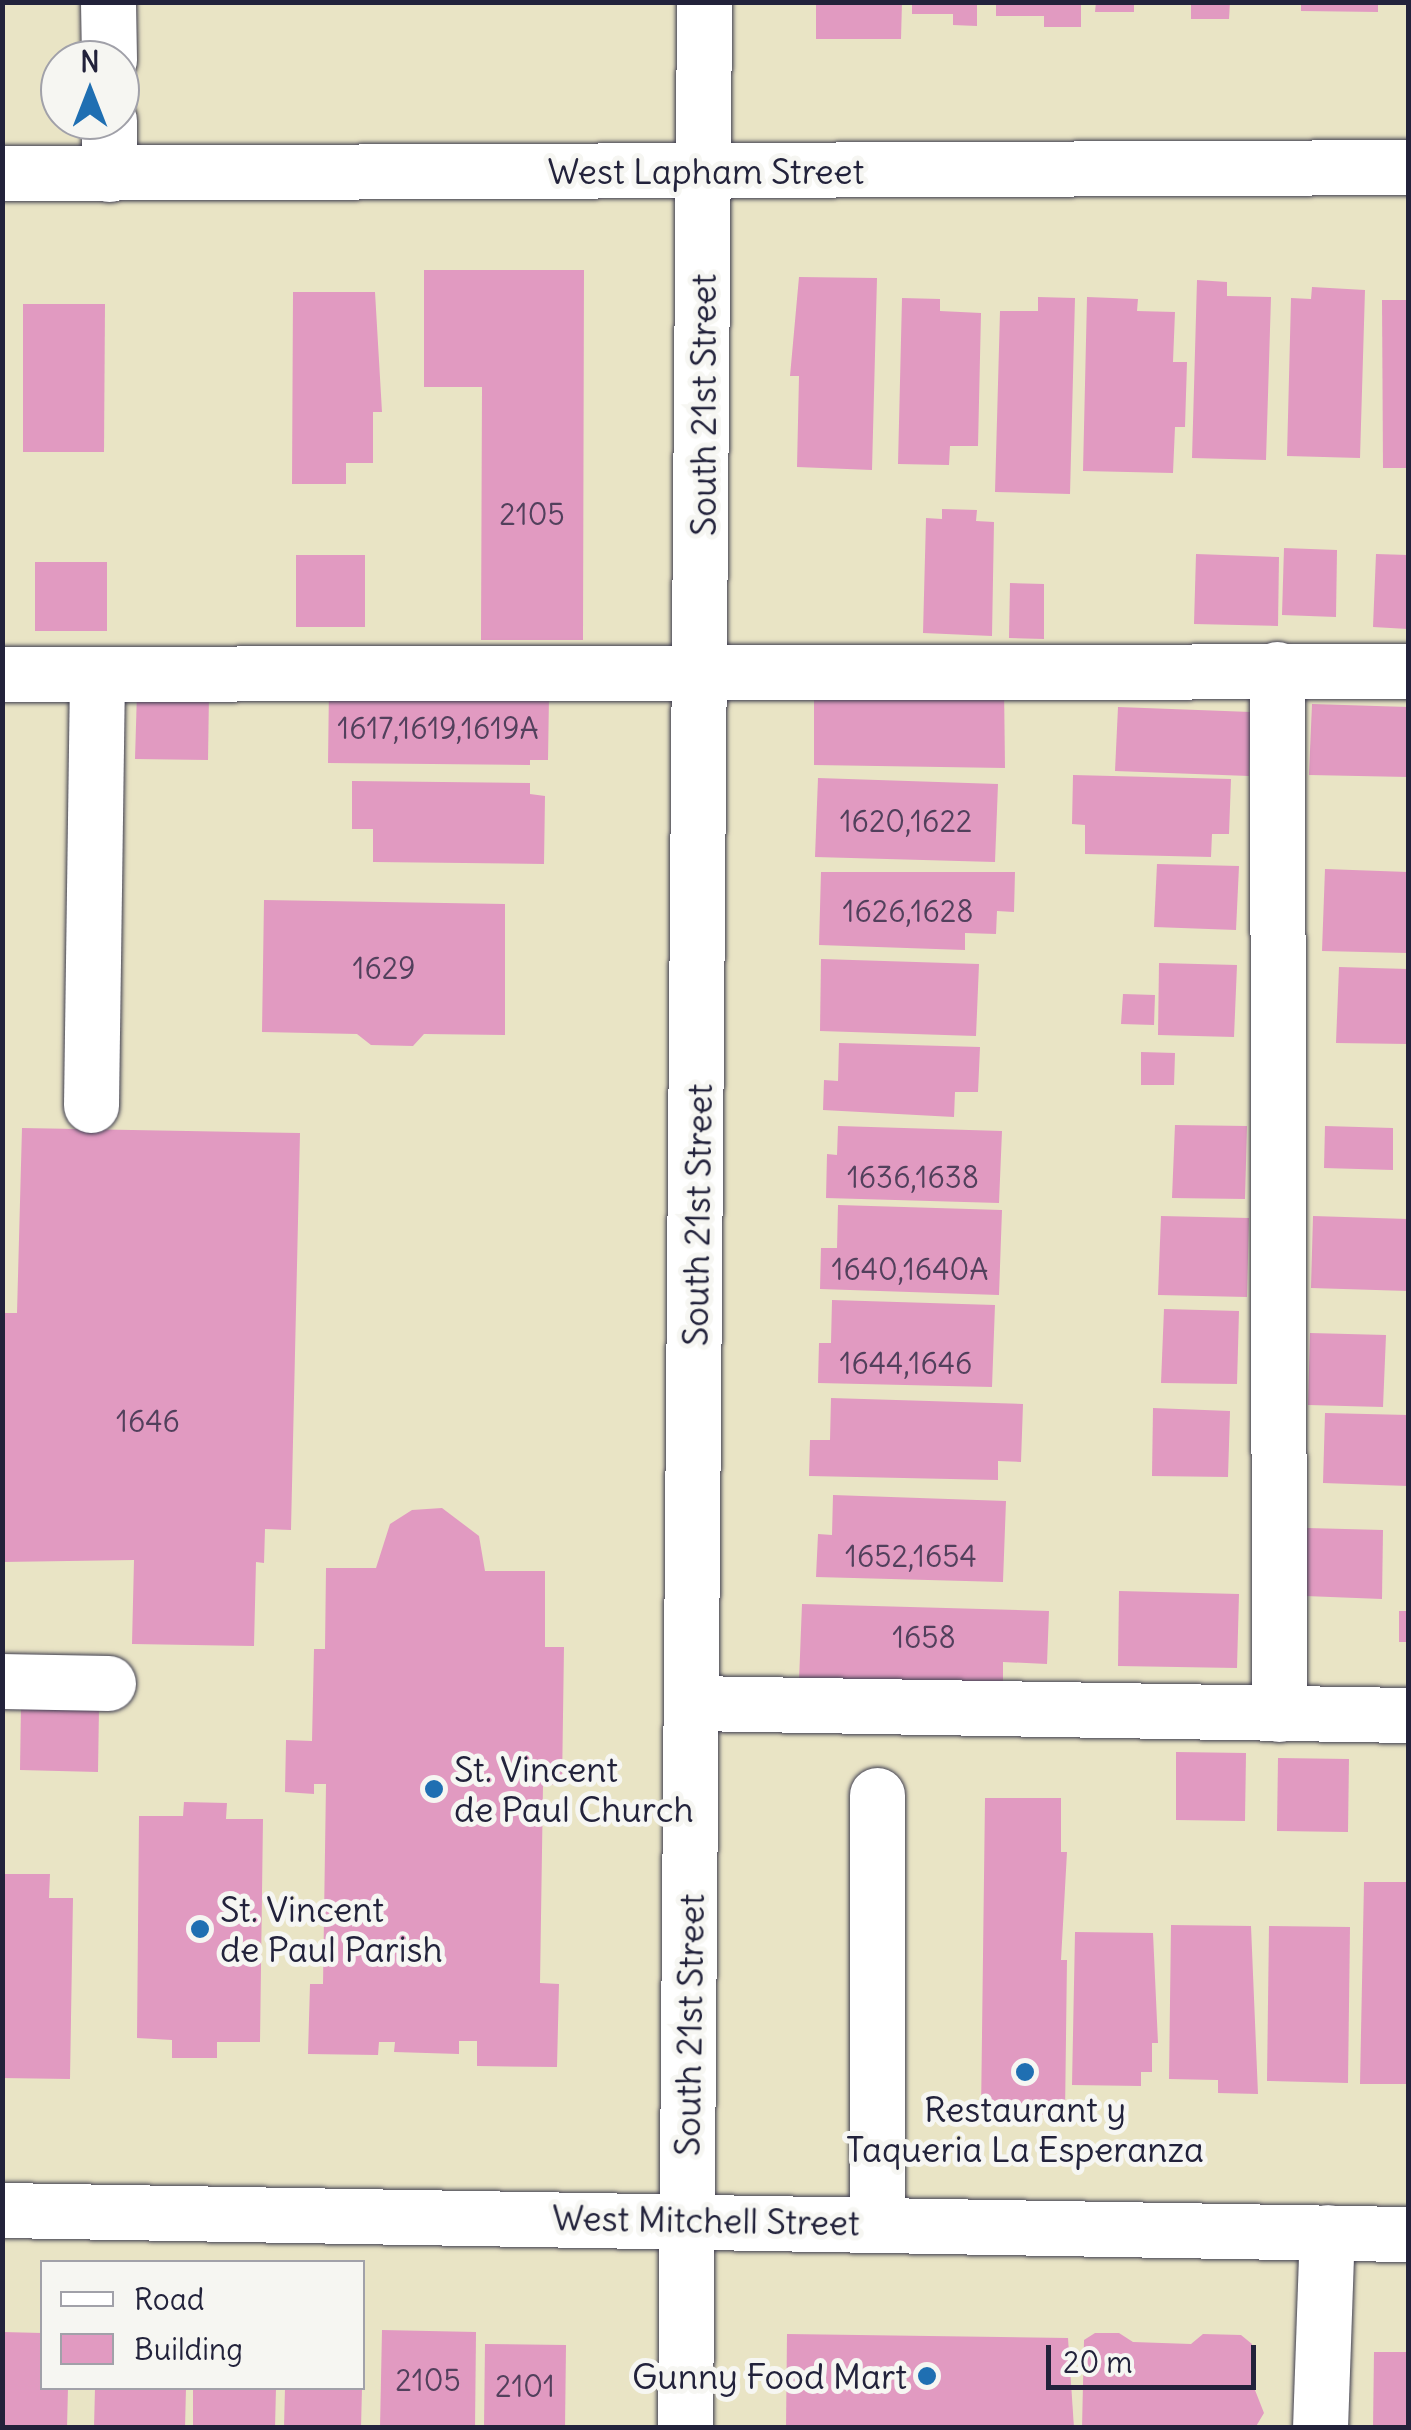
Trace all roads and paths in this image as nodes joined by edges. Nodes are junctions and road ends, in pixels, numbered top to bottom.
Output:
1 (108, 2) edge
2 (704, 2) edge
3 (108, 40) edge
4 (108, 140) edge
5 (1408, 166) edge
6 (703, 170) junction
7 (2, 173) edge
8 (108, 174) junction
9 (1277, 669) junction
10 (1408, 671) edge
11 (703, 673) junction
12 (2, 674) edge
13 (97, 674) junction
14 (91, 1106) dead end
15 (2, 1680) edge
16 (108, 1683) dead end
17 (692, 1703) junction
18 (1280, 1714) junction
19 (1408, 1715) edge
20 (878, 1795) dead end
21 (2, 2210) edge
22 (686, 2220) junction
23 (876, 2222) junction
24 (1327, 2232) junction
25 (1408, 2234) edge
26 (685, 2428) edge
27 (1320, 2428) edge

1 - 3 street
2 - 6 street, South 21st Street
4 - 8 street
5 - 6 street, West Lapham Street
6 - 8 street, West Lapham Street
6 - 11 street, South 21st Street
7 - 8 street, West Lapham Street
9 - 10 street
9 - 11 street
9 - 18 street
11 - 13 street
11 - 17 street, South 21st Street
12 - 13 street
13 - 14 street
15 - 16 street
17 - 18 street
17 - 22 street, South 21st Street
18 - 19 street
20 - 23 street
21 - 22 street, West Mitchell Street
22 - 23 street, West Mitchell Street
22 - 26 street, South 21st Street
23 - 24 street, West Mitchell Street
24 - 25 street, West Mitchell Street
24 - 27 street

